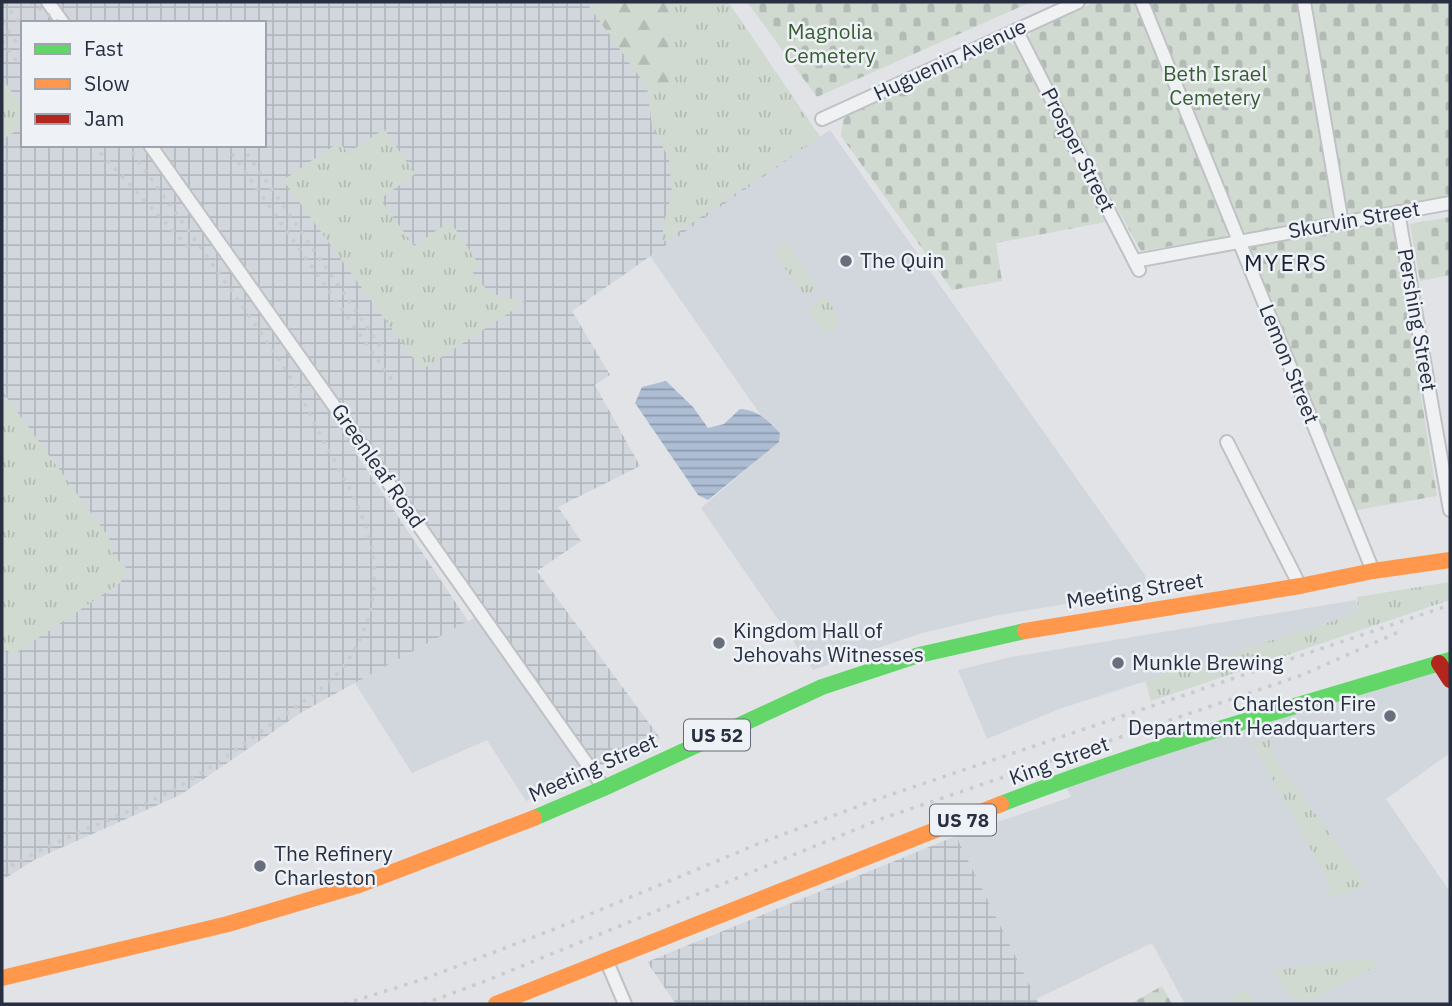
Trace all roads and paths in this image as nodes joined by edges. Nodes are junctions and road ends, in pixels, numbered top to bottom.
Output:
1 (48, 2) edge
2 (1078, 2) edge
3 (1142, 2) edge
4 (1304, 2) edge
5 (62, 21) edge
6 (1016, 30) junction
7 (822, 119) dead end
8 (151, 147) edge
9 (1450, 203) edge
10 (1398, 212) junction
11 (1342, 223) junction
12 (1239, 242) junction
13 (1137, 266) joint
14 (1227, 442) dead end
15 (1450, 510) edge
16 (1450, 560) edge
17 (1373, 571) junction
18 (1300, 586) junction
19 (1444, 662) edge
20 (1450, 680) edge
21 (604, 788) junction
22 (607, 962) junction
23 (2, 978) edge
24 (496, 1004) edge
25 (625, 1004) edge

1 - 5 street
2 - 6 street, Huguenin Avenue
3 - 12 street, Lemon Street
4 - 11 street
6 - 7 street, Huguenin Avenue
6 - 13 street, Prosper Street
8 - 21 street, Greenleaf Road
9 - 10 street, Skurvin Street
10 - 11 street, Skurvin Street
10 - 15 street, Pershing Street
11 - 12 street, Skurvin Street
12 - 13 street, Skurvin Street
12 - 17 street, Lemon Street
14 - 18 street
16 - 17 main road, Meeting Street / US 52
17 - 18 main road, Meeting Street / US 52
18 - 21 main road, Meeting Street / US 52
19 - 20 main road
19 - 22 main road, King Street / US 78
21 - 23 main road, Meeting Street / US 52
22 - 24 main road, King Street / US 78
22 - 25 street

